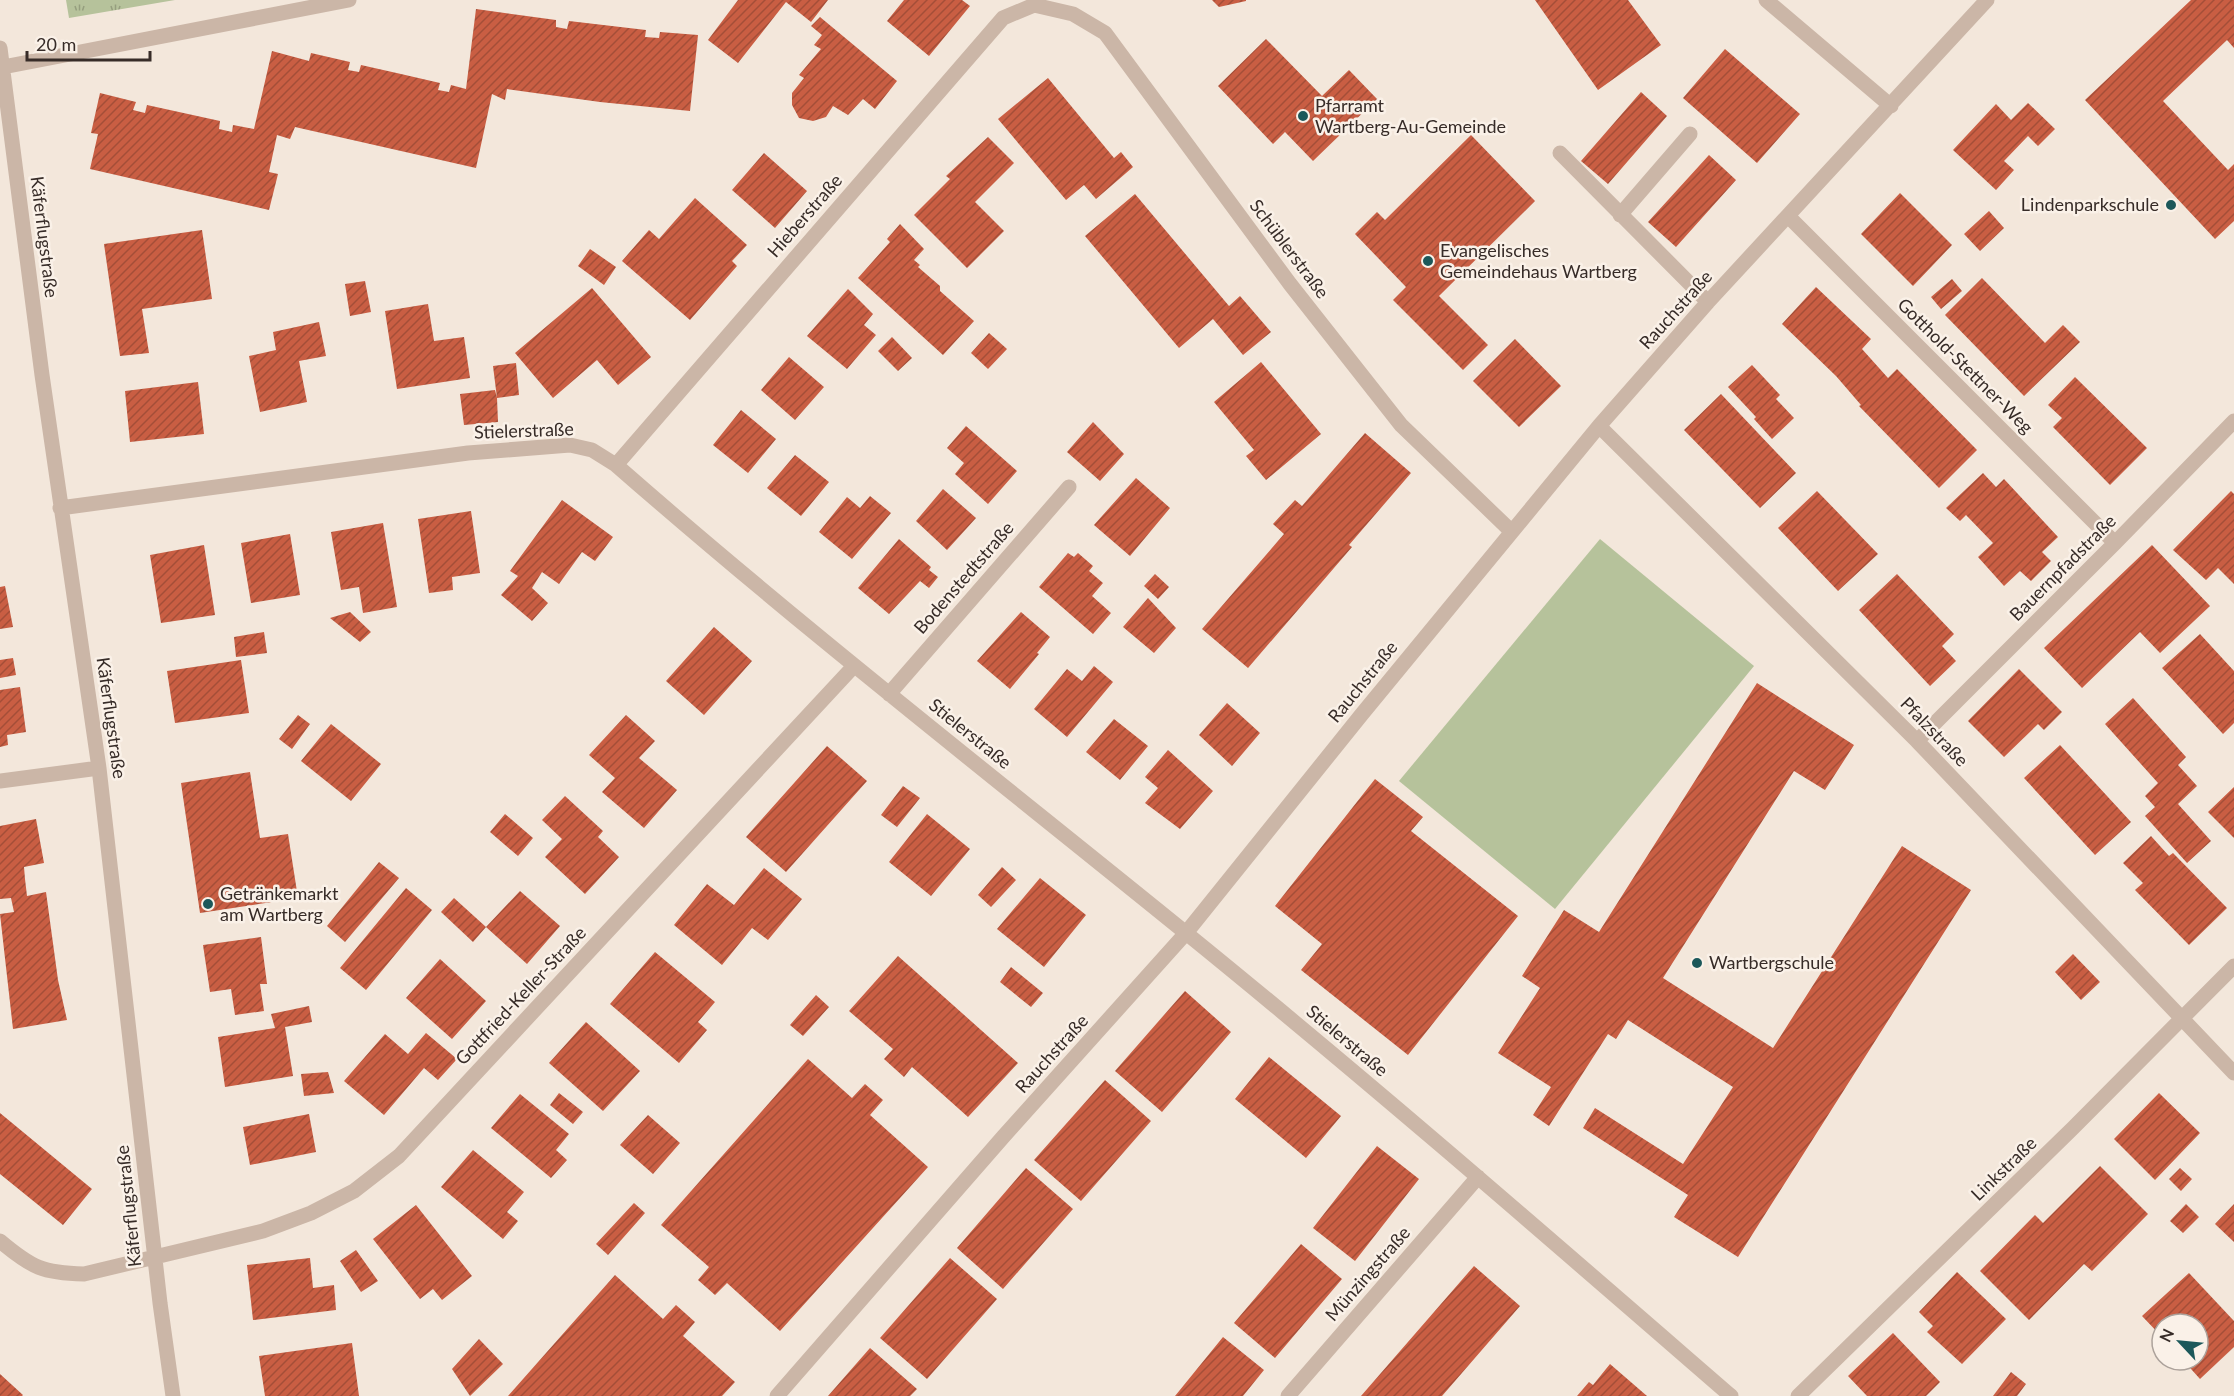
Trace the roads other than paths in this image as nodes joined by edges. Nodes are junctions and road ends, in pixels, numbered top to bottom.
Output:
1 (349, 0) edge
2 (1766, 0) edge
3 (1987, 0) edge
4 (1034, 5) joint
5 (0, 48) edge
6 (3, 68) junction
7 (1891, 106) junction
8 (1690, 134) dead end
9 (1560, 153) dead end
10 (1620, 215) junction
11 (1788, 216) junction
12 (1708, 302) junction
13 (2234, 421) edge
14 (1599, 426) junction
15 (616, 465) junction
16 (1069, 487) dead end
17 (60, 508) junction
18 (1511, 531) junction
19 (2115, 543) junction
20 (854, 666) junction
21 (889, 694) junction
22 (1917, 741) junction
23 (99, 768) junction
24 (0, 781) edge
25 (1186, 933) junction
26 (2234, 966) edge
27 (2180, 1019) junction
28 (2234, 1073) edge
29 (1478, 1177) junction
30 (0, 1241) edge
31 (154, 1257) junction
32 (173, 1396) edge
33 (777, 1396) edge
34 (1288, 1396) edge
35 (1731, 1396) edge
36 (1798, 1396) edge

1 - 6 street
2 - 7 street
3 - 7 street, Rauchstraße
4 - 15 street, Hieberstraße
4 - 18 street, Schüblerstraße
5 - 6 street, Käferflugstraße
6 - 17 street, Käferflugstraße
7 - 11 street, Rauchstraße
8 - 10 street
9 - 10 street
10 - 12 street
11 - 12 street, Rauchstraße
11 - 19 street, Gotthold-Stettner-Weg
12 - 14 street, Rauchstraße
13 - 19 street, Bauernpfadstraße
14 - 18 street, Rauchstraße
14 - 22 street, Pfalzstraße
15 - 17 street, Stielerstraße
15 - 20 street, Stielerstraße
16 - 21 street, Bodenstedtstraße
17 - 23 street, Käferflugstraße
18 - 25 street, Rauchstraße
19 - 22 street, Bauernpfadstraße
20 - 21 street, Stielerstraße
20 - 31 street, Gottfried-Keller-Straße
21 - 25 street, Stielerstraße
22 - 27 street, Pfalzstraße
23 - 24 street
23 - 31 street, Käferflugstraße
25 - 29 street, Stielerstraße
25 - 33 street, Rauchstraße
26 - 27 street, Linkstraße
27 - 28 street, Pfalzstraße
27 - 36 street, Linkstraße
29 - 34 street, Münzingstraße
29 - 35 street, Stielerstraße
30 - 31 street, Gottfried-Keller-Straße
31 - 32 street, Käferflugstraße

